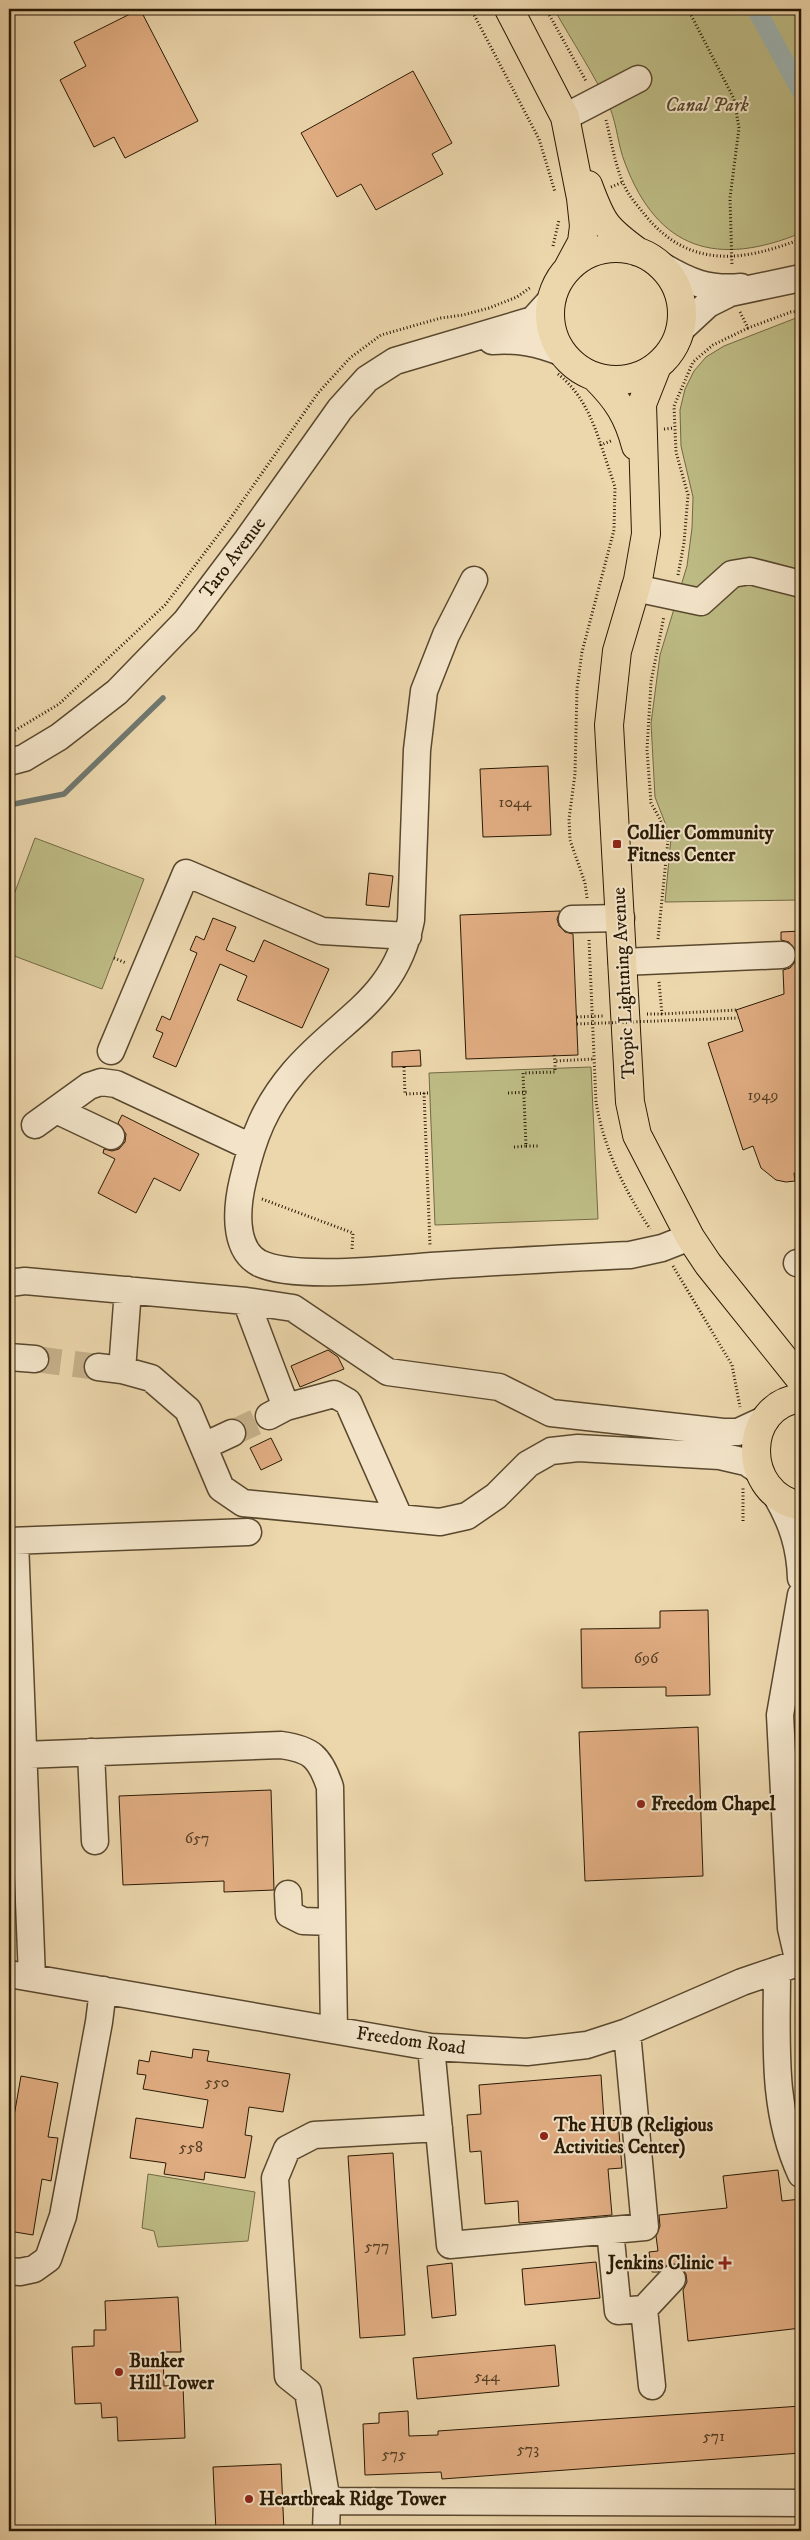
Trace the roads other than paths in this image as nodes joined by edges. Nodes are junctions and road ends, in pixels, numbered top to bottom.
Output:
1 (508, 9) edge
2 (638, 79) dead end
3 (565, 117) junction
4 (638, 252) junction
5 (662, 266) junction
6 (568, 270) junction
7 (801, 278) edge
8 (730, 290) junction
9 (552, 299) junction
10 (681, 329) junction
11 (444, 346) junction
12 (557, 361) junction
13 (657, 366) junction
14 (595, 376) junction
15 (644, 487) junction
16 (474, 580) dead end
17 (801, 584) edge
18 (635, 588) junction
19 (9, 762) edge
20 (621, 918) junction
21 (572, 919) dead end
22 (408, 936) junction
23 (782, 955) dead end
24 (622, 962) junction
25 (111, 1050) dead end
26 (56, 1110) junction
27 (34, 1125) dead end
28 (111, 1136) dead end
29 (251, 1146) junction
30 (690, 1237) junction
31 (9, 1283) edge
32 (128, 1290) junction
33 (246, 1301) junction
34 (779, 1350) junction
35 (9, 1357) edge
36 (35, 1359) tunnel mouth
37 (801, 1380) edge
38 (782, 1408) edge
39 (232, 1433) tunnel mouth
40 (204, 1446) junction
41 (758, 1470) junction
42 (776, 1495) junction
43 (801, 1506) edge
44 (399, 1517) junction
45 (248, 1532) dead end
46 (12, 1541) edge
47 (801, 1578) edge
48 (801, 1595) edge
49 (91, 1752) junction
50 (23, 1755) junction
51 (95, 1841) dead end
52 (288, 1894) dead end
53 (332, 1922) junction
54 (793, 1965) edge
55 (20, 1976) edge
56 (103, 1990) junction
57 (334, 2030) junction
58 (627, 2032) junction
59 (431, 2047) junction
60 (792, 2119) edge
61 (439, 2128) junction
62 (801, 2174) edge
63 (610, 2230) junction
64 (9, 2271) edge
65 (672, 2279) dead end
66 (644, 2309) junction
67 (652, 2386) dead end
68 (327, 2501) junction
69 (801, 2503) edge
70 (326, 2531) edge

1 - 3 main road
2 - 3 street
3 - 4 main road
3 - 6 main road
4 - 5 main road
4 - 6 main road
5 - 8 street
5 - 10 main road
6 - 9 main road
7 - 8 street
8 - 10 street
9 - 11 street
9 - 12 main road
10 - 13 main road
11 - 12 street
11 - 19 street, Taro Avenue
12 - 14 main road
13 - 14 main road
13 - 15 main road
14 - 15 main road
15 - 18 main road, Tropic Lightning Avenue
16 - 22 street
17 - 18 street
18 - 20 main road, Tropic Lightning Avenue
20 - 21 street
20 - 24 main road, Tropic Lightning Avenue
22 - 25 street
22 - 29 street
23 - 24 street
24 - 30 main road, Tropic Lightning Avenue
26 - 27 street
26 - 28 street
26 - 29 street
29 - 30 street
30 - 34 main road, Tropic Lightning Avenue
31 - 32 street
32 - 33 street
32 - 40 street
33 - 38 street
33 - 44 street
34 - 37 main road, Tropic Lightning Avenue
34 - 38 main road
35 - 36 street
38 - 41 main road
39 - 40 street
40 - 44 street
41 - 42 main road
41 - 44 street
42 - 43 main road
42 - 47 street
45 - 46 street
46 - 50 street
48 - 54 street
49 - 50 street
49 - 51 street
49 - 53 street
50 - 55 street
52 - 53 street
53 - 57 street
54 - 58 street, Freedom Road
54 - 60 street
55 - 56 street, Freedom Road
56 - 57 street, Freedom Road
56 - 64 street
57 - 59 street, Freedom Road
58 - 59 street, Freedom Road
58 - 63 street
59 - 61 street
60 - 62 street
61 - 63 street
61 - 68 street
63 - 66 street
65 - 66 street
66 - 67 street
68 - 69 street
68 - 70 street

